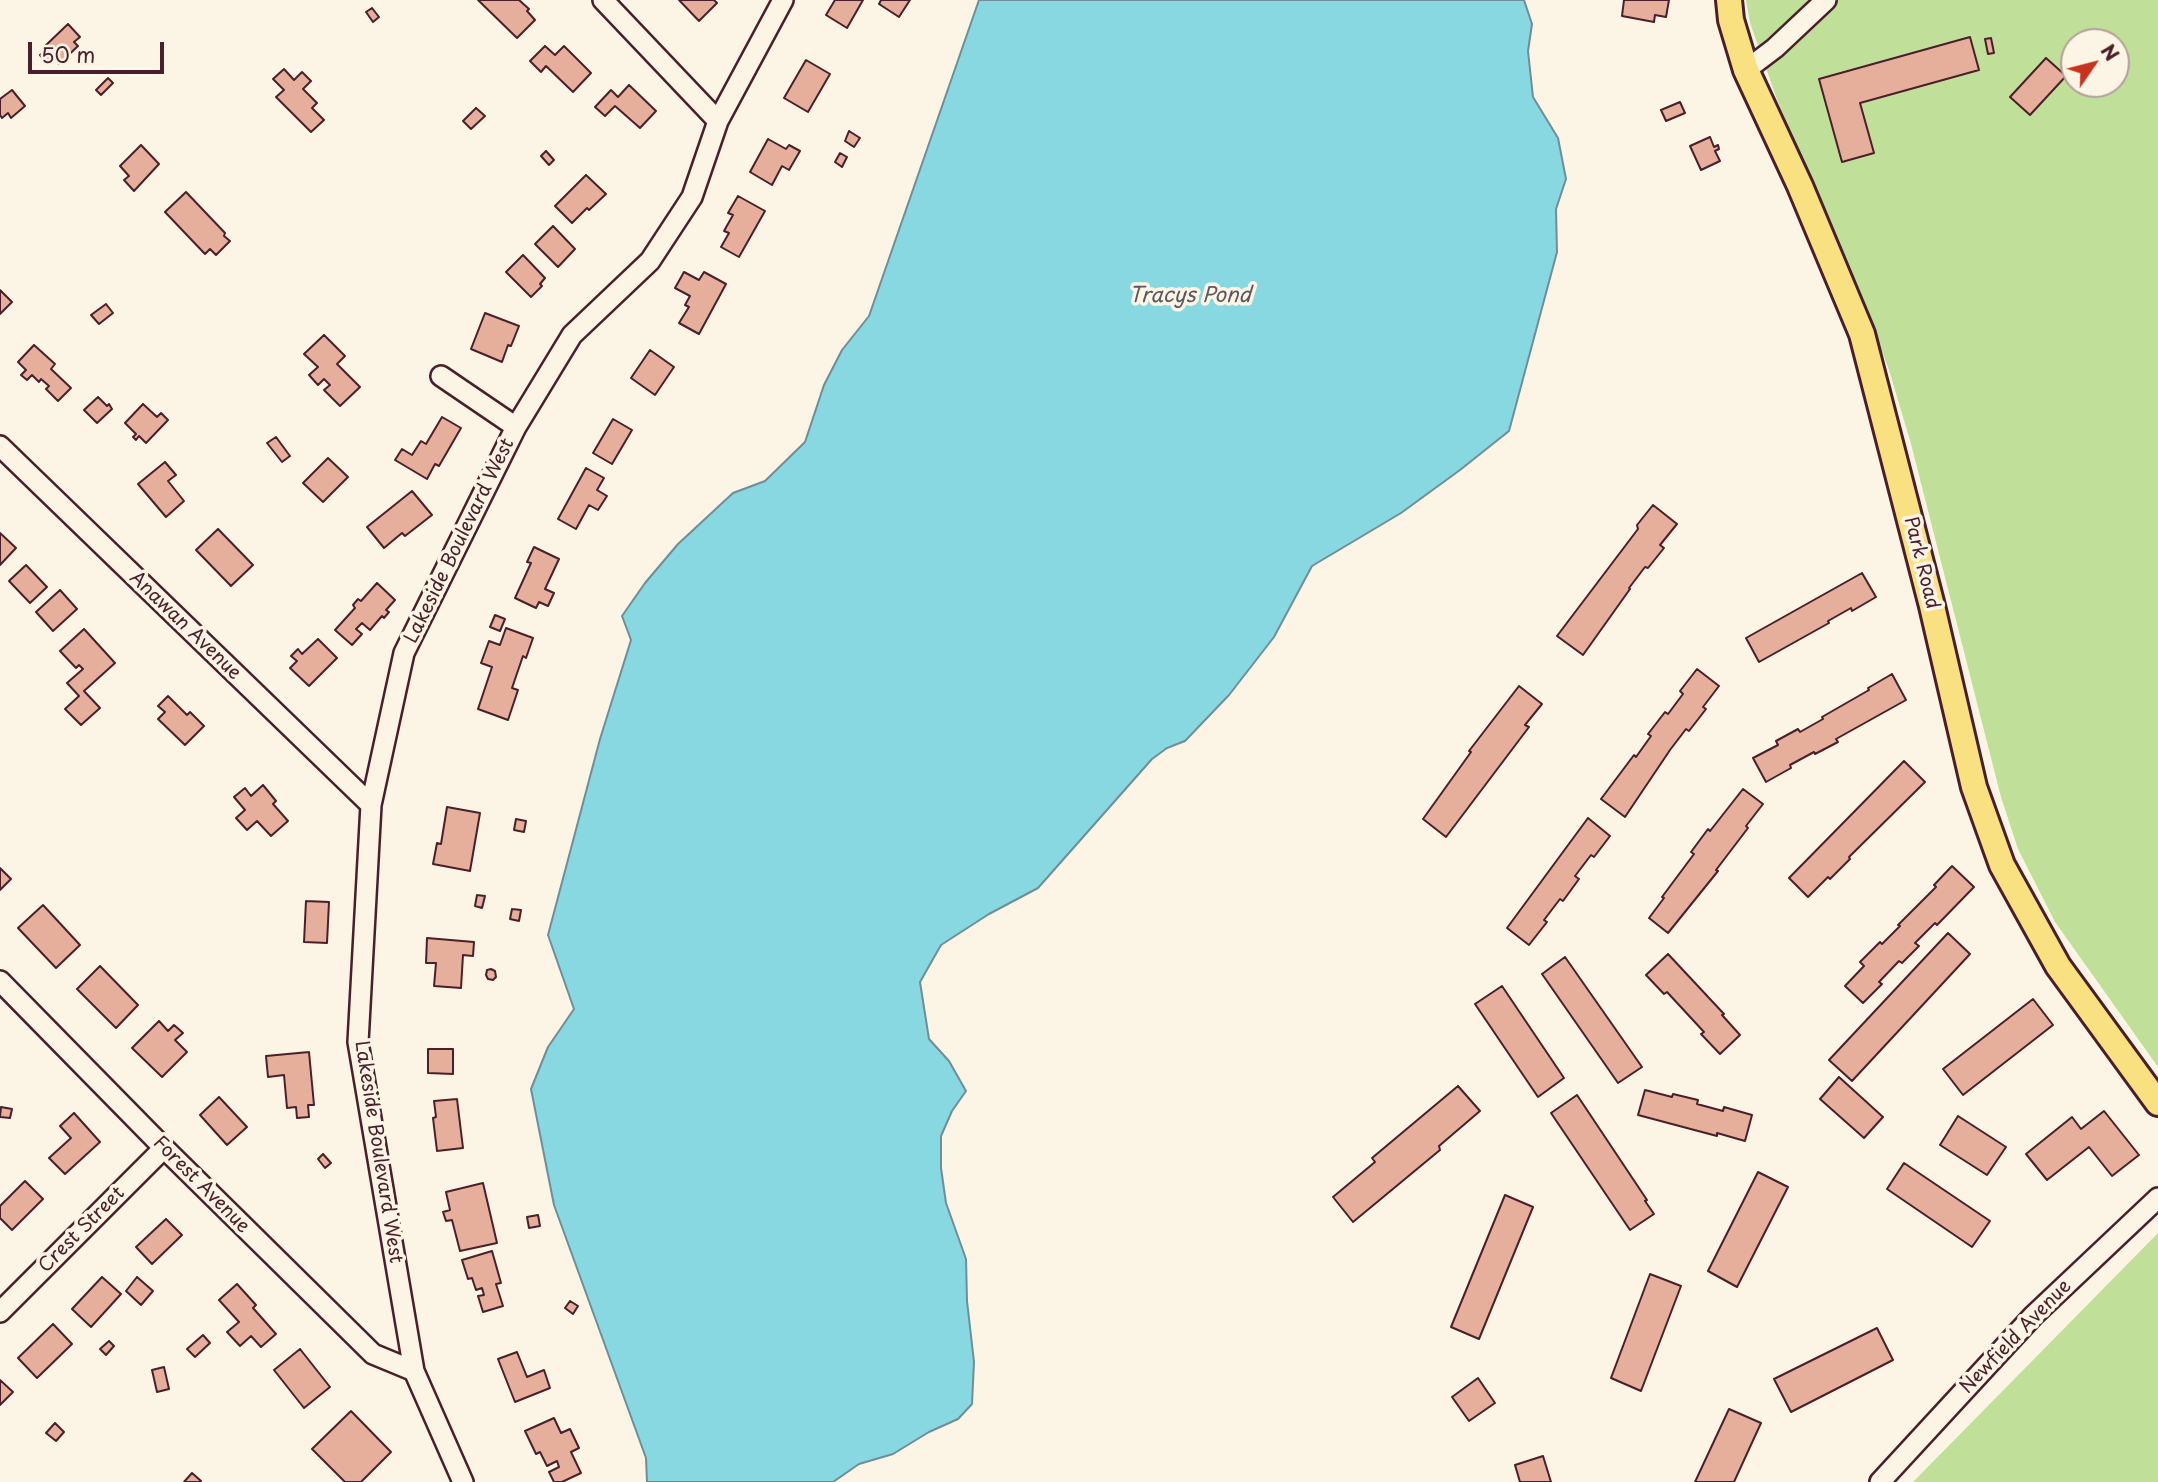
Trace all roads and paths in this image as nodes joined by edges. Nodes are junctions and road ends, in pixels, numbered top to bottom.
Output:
1 (603, 0) edge
2 (783, 0) edge
3 (1729, 0) edge
4 (1826, 0) edge
5 (1746, 70) junction
6 (718, 121) junction
7 (440, 376) dead end
8 (516, 427) junction
9 (0, 446) edge
10 (371, 806) junction
11 (0, 981) edge
12 (2158, 1103) edge
13 (164, 1148) junction
14 (2158, 1198) edge
15 (0, 1312) edge
16 (414, 1371) junction
17 (463, 1482) edge
18 (1880, 1482) edge

1 - 6 street
2 - 6 street, Lakeside Boulevard West
3 - 5 main road, Park Road
4 - 5 street
5 - 12 main road, Park Road
6 - 8 street, Lakeside Boulevard West
7 - 8 street
8 - 10 street, Lakeside Boulevard West
9 - 10 street, Anawan Avenue
10 - 16 street, Lakeside Boulevard West
11 - 13 street, Forest Avenue
13 - 15 street, Crest Street
13 - 16 street, Forest Avenue
14 - 18 street, Newfield Avenue
16 - 17 street, Lakeside Boulevard West

